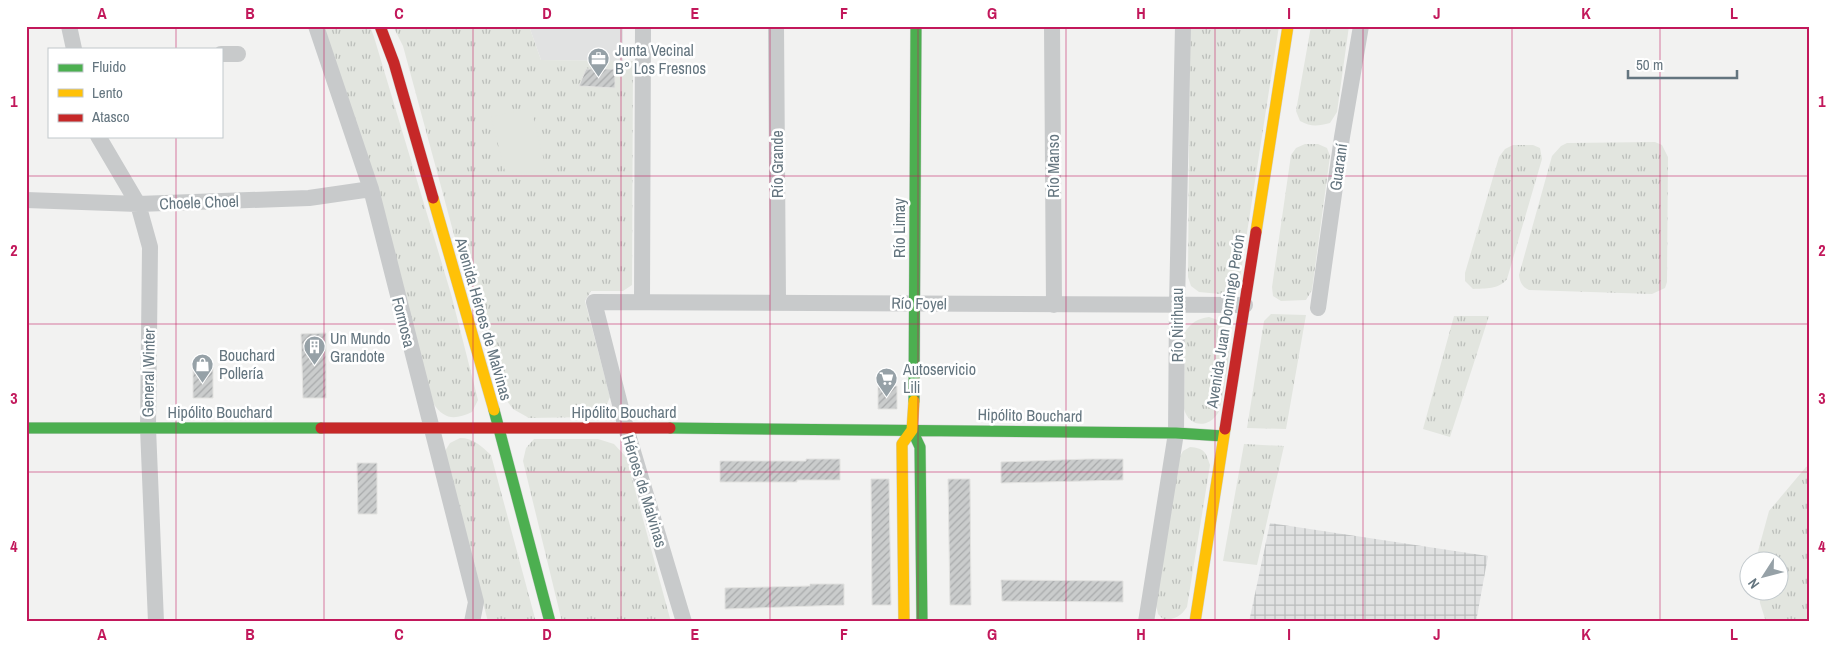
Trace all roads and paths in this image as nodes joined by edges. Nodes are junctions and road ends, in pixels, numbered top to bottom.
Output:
1 (69, 26) edge
2 (316, 26) edge
3 (380, 26) edge
4 (643, 26) edge
5 (776, 26) edge
6 (916, 26) edge
7 (1052, 26) edge
8 (1183, 26) edge
9 (1288, 26) edge
10 (1361, 26) edge
11 (74, 48) edge
12 (222, 54) edge
13 (238, 54) dead end
14 (99, 138) edge
15 (371, 189) junction
16 (26, 200) edge
17 (138, 204) junction
18 (594, 302) joint
19 (642, 302) junction
20 (778, 302) junction
21 (914, 303) junction
22 (1054, 305) junction
23 (1177, 305) junction
24 (1245, 305) junction
25 (1318, 308) dead end
26 (26, 428) edge
27 (148, 428) junction
28 (626, 428) junction
29 (432, 429) junction
30 (499, 429) junction
31 (912, 430) junction
32 (1176, 433) junction
33 (1222, 436) junction
34 (156, 622) edge
35 (472, 622) edge
36 (550, 622) edge
37 (684, 622) edge
38 (904, 622) edge
39 (922, 622) edge
40 (1146, 622) edge
41 (1194, 622) edge

1 - 11 street
2 - 15 street, Formosa
3 - 30 street, Avenida Héroes de Malvinas
4 - 19 street
5 - 20 street, Río Grande
6 - 21 street, Río Limay
7 - 22 street, Río Manso
8 - 23 street, Río Ñirihuau
9 - 24 street, Avenida Juan Domingo Perón
10 - 25 street, Guaraní
12 - 13 street
14 - 17 street, General Winter
15 - 17 street, Choele Choel
15 - 29 street, Formosa
16 - 17 street, Choele Choel
17 - 27 street, General Winter
18 - 19 street, Río Foyel
18 - 28 street, Héroes de Malvinas
19 - 20 street, Río Foyel
20 - 21 street, Río Foyel
21 - 22 street, Río Foyel
21 - 31 street, Río Limay
22 - 23 street, Río Foyel
23 - 24 street, Río Foyel
23 - 32 street, Río Ñirihuau
24 - 33 street, Avenida Juan Domingo Perón
26 - 27 street, Hipólito Bouchard
27 - 29 street, Hipólito Bouchard
27 - 34 street, General Winter
28 - 30 street, Hipólito Bouchard
28 - 31 street, Hipólito Bouchard
28 - 37 street, Héroes de Malvinas
29 - 30 street, Hipólito Bouchard
29 - 35 street, Formosa
30 - 36 street, Avenida Héroes de Malvinas
31 - 32 street, Hipólito Bouchard
31 - 38 street, Río Limay
31 - 39 street, Río Limay
32 - 33 street, Hipólito Bouchard
32 - 40 street, Río Ñirihuau
33 - 41 street, Avenida Juan Domingo Perón

